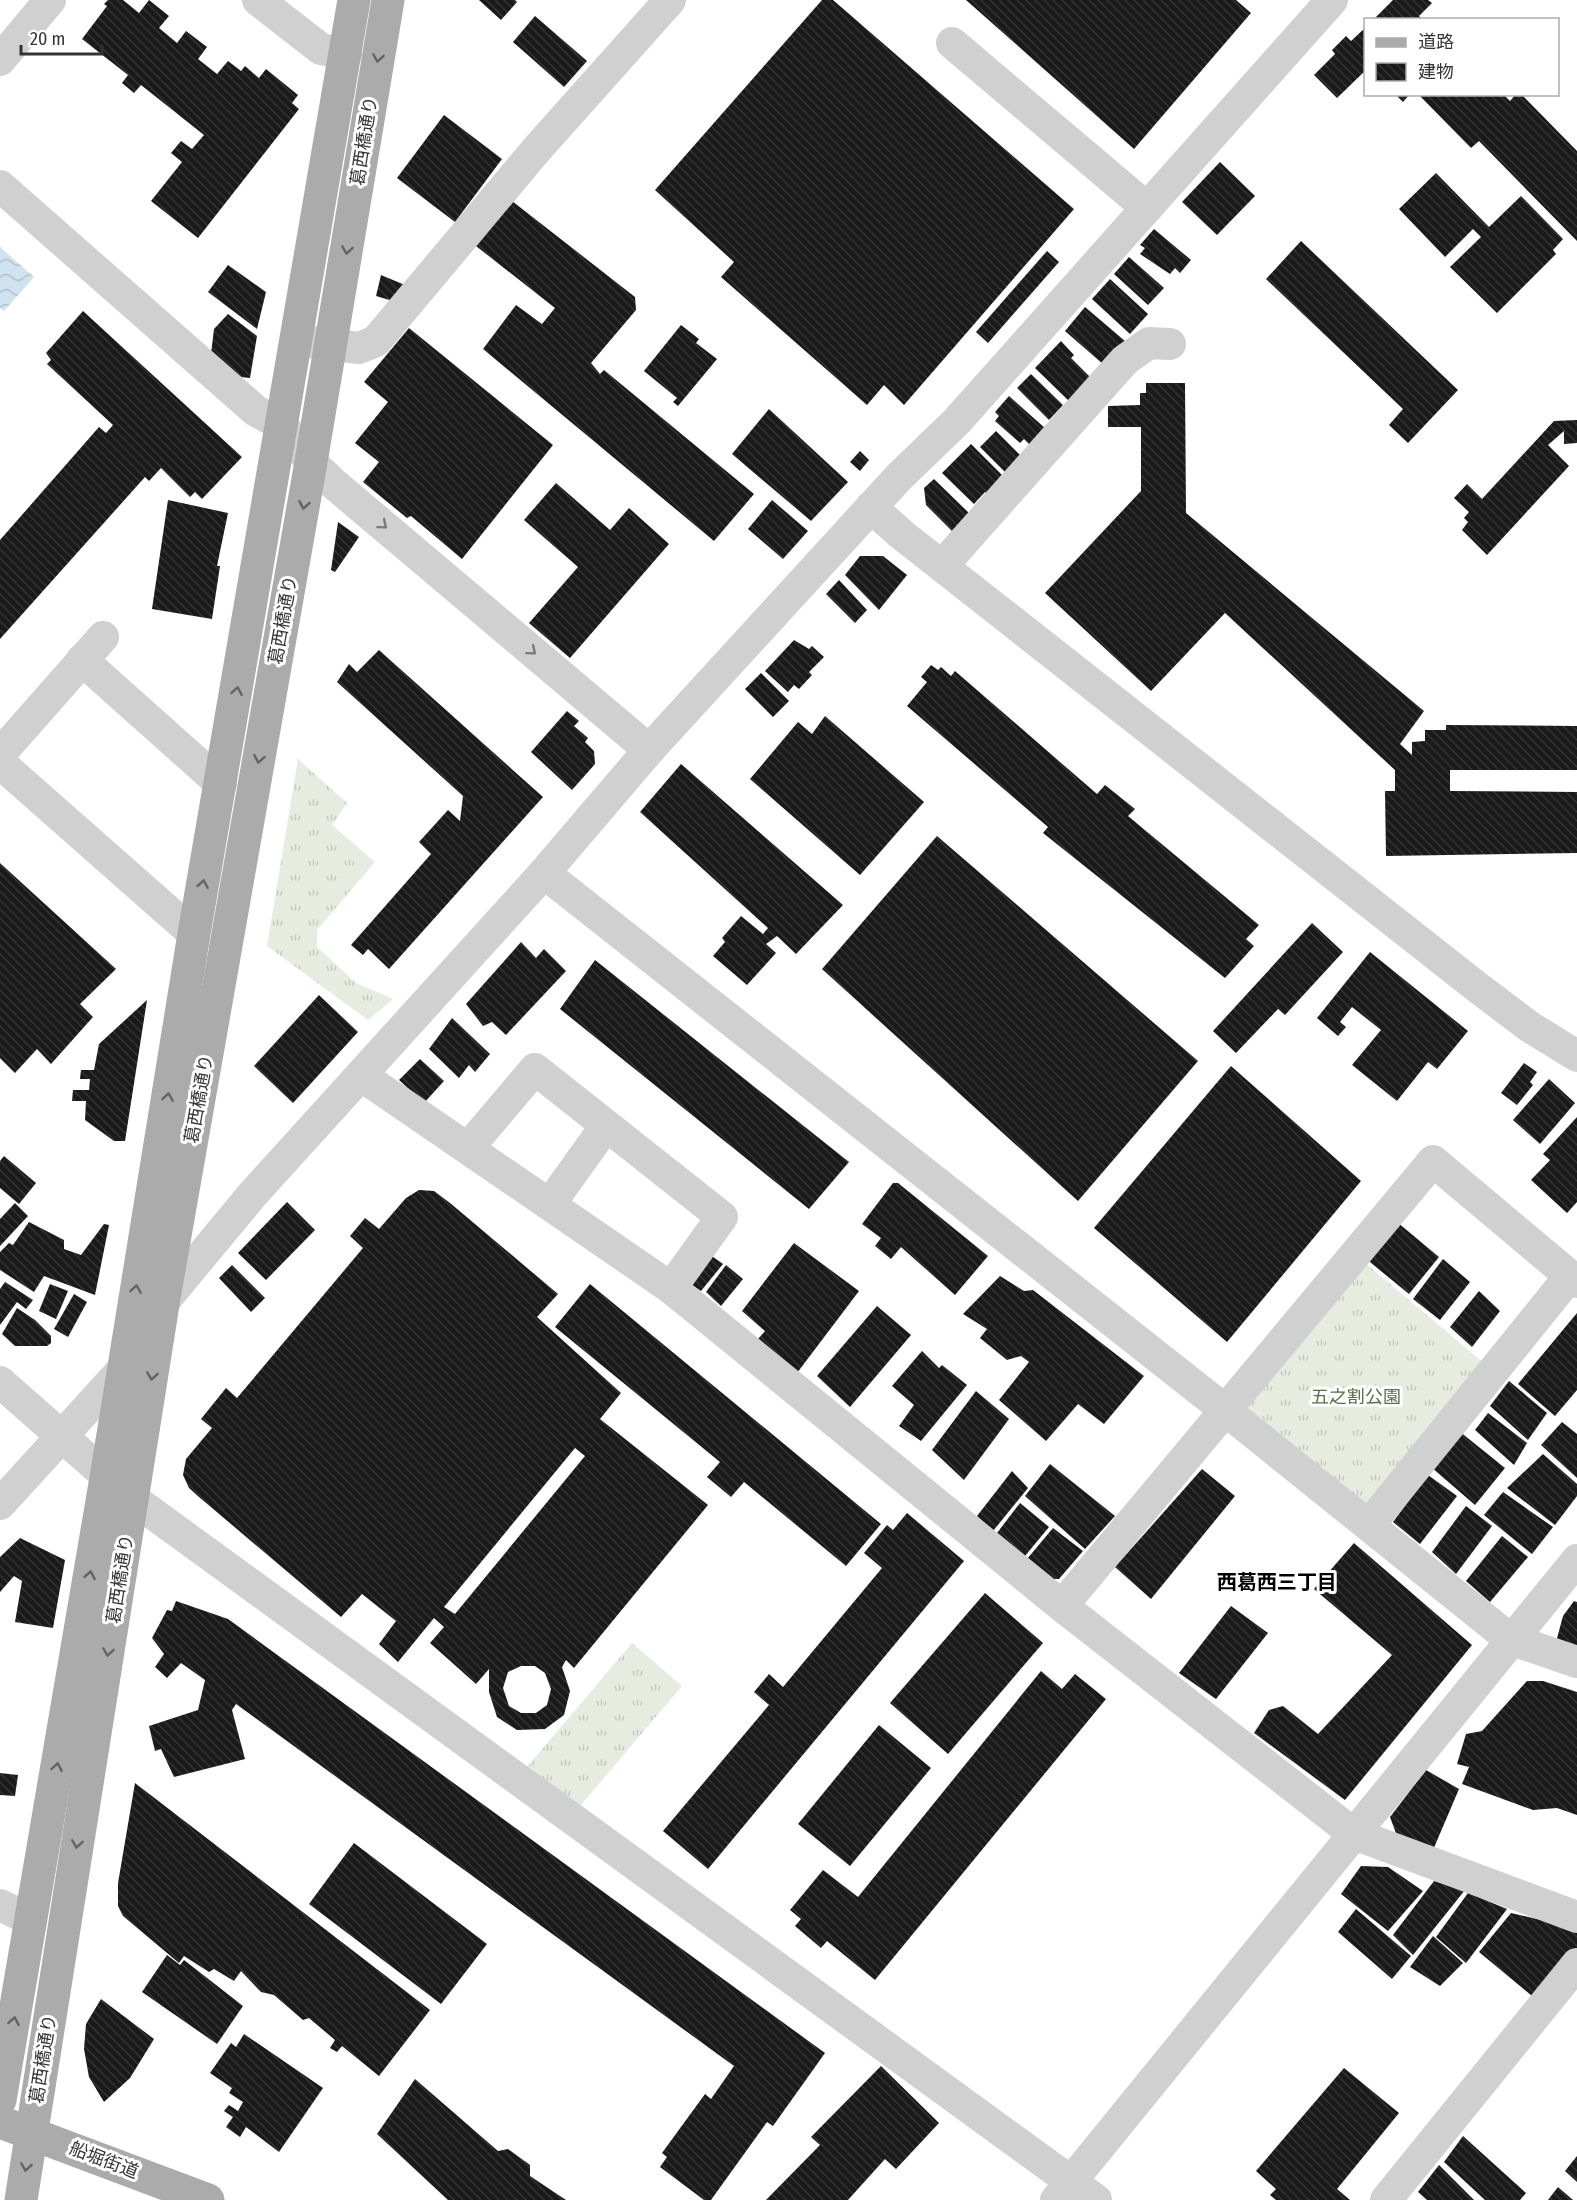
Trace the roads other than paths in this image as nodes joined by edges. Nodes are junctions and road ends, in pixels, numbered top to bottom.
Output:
1 (50, 0) edge
2 (258, 0) edge
3 (354, 0) edge
4 (388, 0) edge
5 (670, 0) edge
6 (1332, 0) edge
7 (951, 43) dead end
8 (346, 54) junction
9 (0, 60) edge
10 (0, 186) edge
11 (1147, 208) junction
12 (297, 340) junction
13 (1170, 344) dead end
14 (331, 345) junction
15 (282, 425) junction
16 (311, 462) junction
17 (871, 507) junction
18 (942, 566) junction
19 (103, 637) dead end
20 (82, 660) junction
21 (649, 750) junction
22 (0, 754) edge
23 (0, 763) edge
24 (221, 784) junction
25 (544, 873) junction
26 (194, 934) junction
27 (1577, 1056) edge
28 (362, 1076) junction
29 (605, 1127) junction
30 (468, 1148) junction
31 (550, 1204) junction
32 (1573, 1279) edge
33 (671, 1288) junction
34 (164, 1298) junction
35 (124, 1368) junction
36 (0, 1382) edge
37 (1225, 1410) junction
38 (61, 1437) junction
39 (106, 1478) junction
40 (133, 1499) junction
41 (0, 1504) edge
42 (1369, 1525) junction
43 (1577, 1560) edge
44 (1062, 1606) junction
45 (1510, 1639) junction
46 (1577, 1662) edge
47 (1354, 1834) junction
48 (0, 1905) edge
49 (1577, 1917) edge
50 (31, 1920) junction
51 (1577, 1964) edge
52 (0, 2100) edge
53 (0, 2122) edge
54 (31, 2133) junction
55 (1075, 2194) edge
56 (21, 2200) edge
57 (208, 2200) edge
58 (1386, 2200) edge

1 - 9 street
2 - 8 street
3 - 8 main road, 葛西橋通り
4 -> 14 main road, 葛西橋通り
5 - 14 street
6 - 11 street
7 - 11 street
8 - 12 main road, 葛西橋通り
10 - 15 street
11 - 17 street
12 - 14 street
12 - 15 main road, 葛西橋通り
13 - 18 street
14 - 16 main road, 葛西橋通り
15 - 16 street
24 -> 15 main road, 葛西橋通り
16 -> 21 street
16 -> 34 main road, 葛西橋通り
17 - 18 street
17 - 21 street
18 - 27 street
19 - 20 street
20 - 22 street
20 - 24 street
21 - 25 street
23 - 26 street
26 -> 24 main road, 葛西橋通り
25 - 28 street
25 - 37 street
35 -> 26 main road, 葛西橋通り
28 - 30 street
28 - 34 street
29 - 30 street
29 - 31 street
29 - 33 street
30 - 31 street
31 - 33 street
32 - 37 street
32 - 42 street
33 - 44 street
34 - 35 street
34 -> 40 main road, 葛西橋通り
35 - 38 street
35 - 39 main road, 葛西橋通り
36 - 38 street
37 - 42 street
37 - 44 street
38 - 39 street
38 - 41 street
39 - 40 street
50 -> 39 main road, 葛西橋通り
40 -> 54 main road, 葛西橋通り
40 - 55 street
42 - 45 street
43 - 45 street
44 - 47 street
45 - 46 street
45 - 47 street
47 - 49 street
47 - 55 street
48 - 50 street
52 -> 50 main road, 葛西橋通り
51 - 58 street
53 - 54 main road, 船堀街道
54 -> 56 main road, 葛西橋通り
54 - 57 main road, 船堀街道

